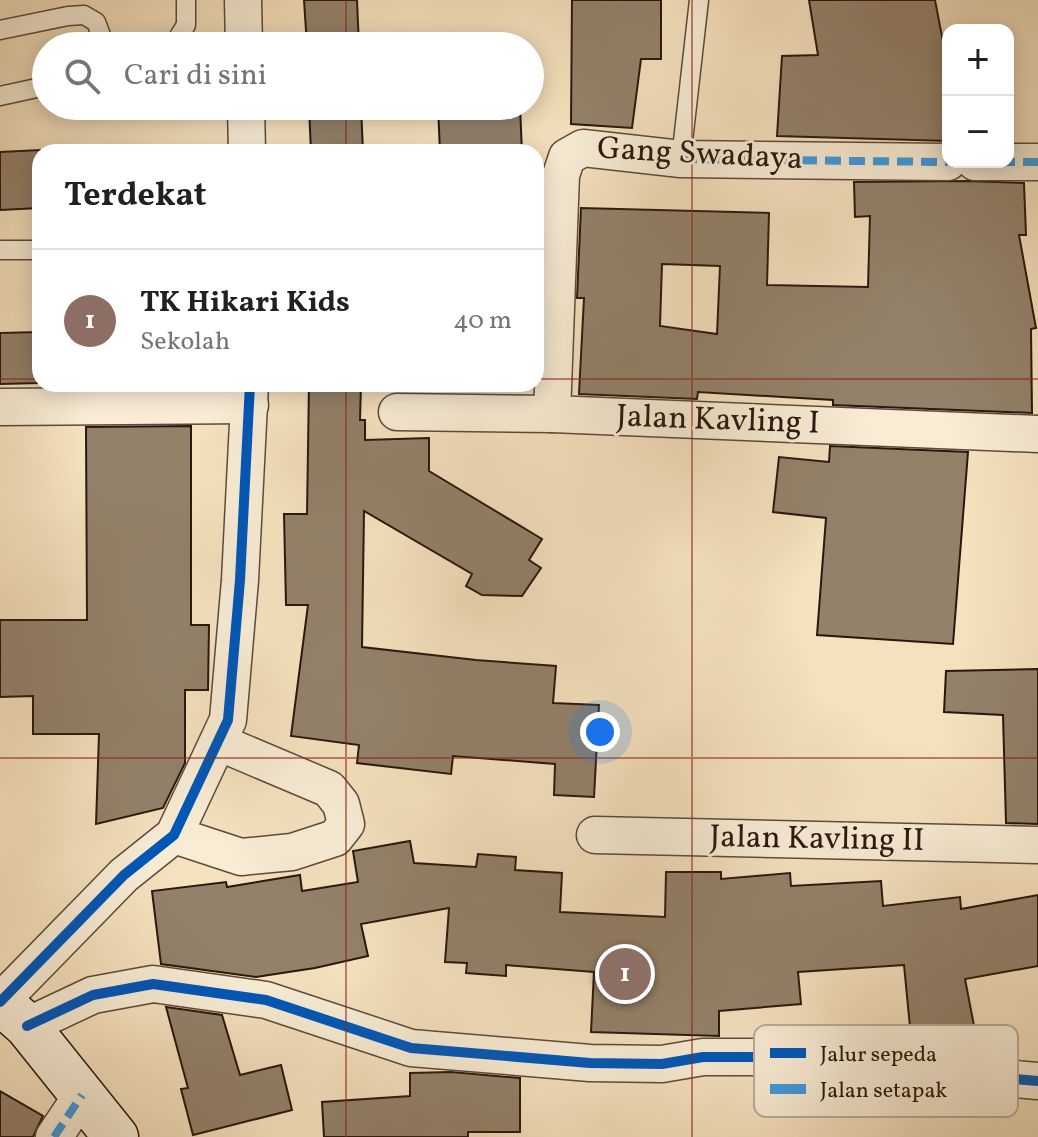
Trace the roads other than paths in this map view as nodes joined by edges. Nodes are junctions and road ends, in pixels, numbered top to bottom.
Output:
1 (186, 0) edge
2 (243, 0) edge
3 (699, 0) edge
4 (0, 30) edge
5 (100, 32) edge
6 (182, 32) edge
7 (244, 32) edge
8 (32, 89) edge
9 (0, 96) edge
10 (246, 120) edge
11 (247, 144) edge
12 (681, 159) junction
13 (942, 162) edge
14 (1014, 162) edge
15 (1038, 162) edge
16 (0, 250) edge
17 (32, 250) edge
18 (250, 394) edge
19 (0, 407) edge
20 (397, 412) dead end
21 (552, 414) junction
22 (1038, 434) edge
23 (218, 742) junction
24 (174, 835) junction
25 (595, 835) dead end
26 (1038, 845) edge
27 (9, 1010) edge
28 (754, 1057) edge
29 (1018, 1079) edge
30 (1038, 1081) edge
31 (82, 1095) junction
32 (54, 1137) edge
33 (116, 1137) edge

1 - 6 lane
2 - 7 street
3 - 12 lane
4 - 5 lane
8 - 9 lane
10 - 11 street
12 - 13 street, Gang Swadaya
12 - 21 street, Gang Swadaya
14 - 15 street
16 - 17 lane
18 - 19 street
18 - 23 street
20 - 21 street, Jalan Kavling I
21 - 22 street, Jalan Kavling I
23 - 24 street
23 - 24 street
24 - 27 street
25 - 26 street, Jalan Kavling II
27 - 28 street
27 - 31 main road
29 - 30 street
31 - 32 street
31 - 33 main road

